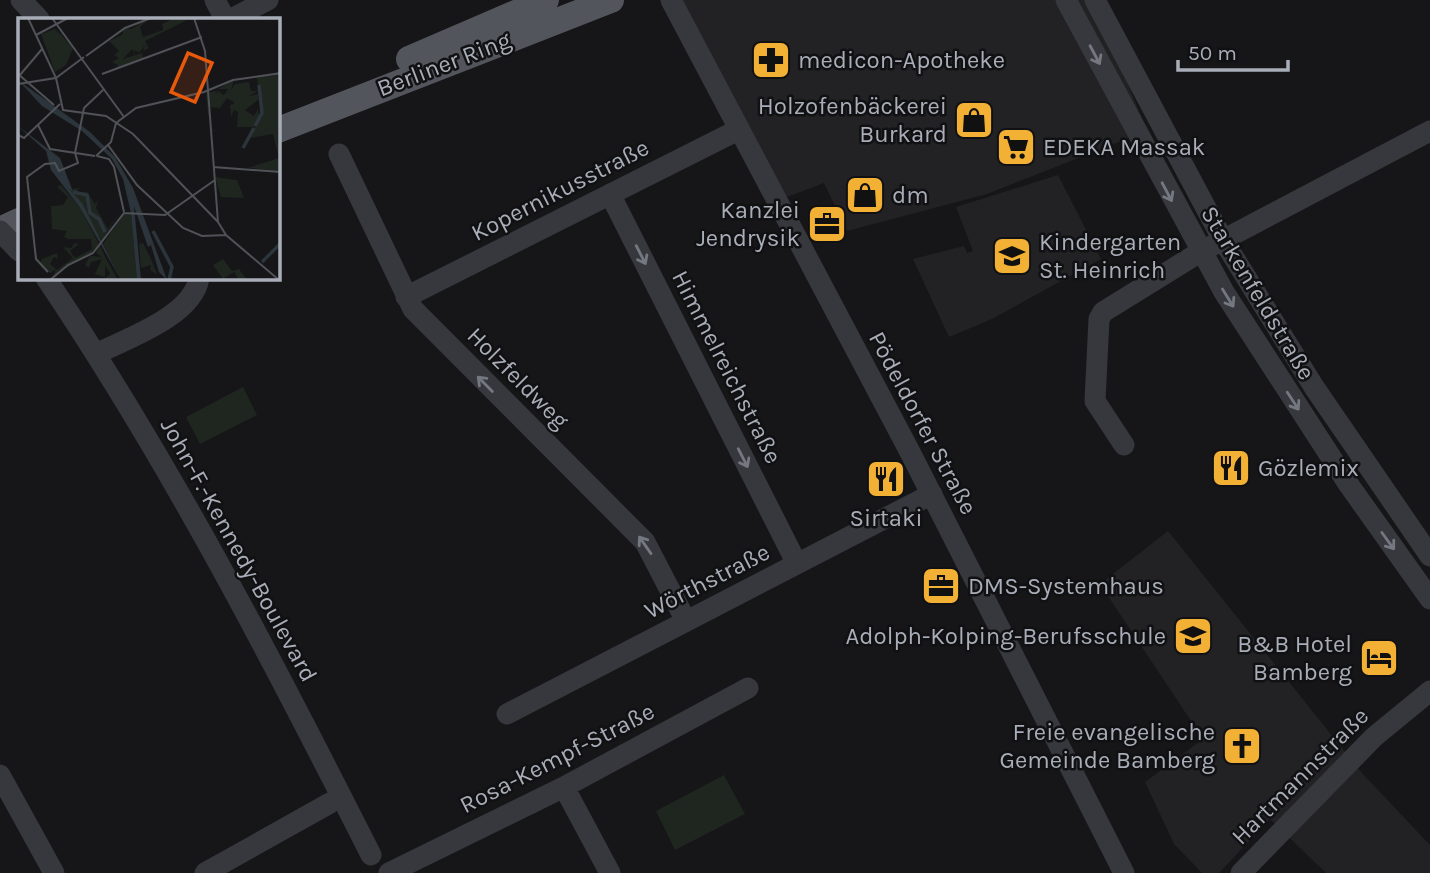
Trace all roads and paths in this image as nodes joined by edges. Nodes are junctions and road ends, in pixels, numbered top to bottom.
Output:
1 (21, 0) edge
2 (215, 0) edge
3 (268, 0) edge
4 (545, 0) edge
5 (611, 0) edge
6 (671, 0) edge
7 (1066, 0) edge
8 (1095, 0) edge
9 (38, 18) edge
10 (224, 18) edge
11 (233, 18) edge
12 (280, 112) edge
13 (280, 129) edge
14 (738, 130) junction
15 (1430, 131) edge
16 (339, 154) dead end
17 (610, 194) junction
18 (18, 221) edge
19 (0, 230) edge
20 (18, 237) edge
21 (1223, 240) junction
22 (0, 245) edge
23 (18, 250) edge
24 (1200, 252) junction
25 (47, 280) edge
26 (198, 280) edge
27 (406, 297) junction
28 (96, 354) junction
29 (1124, 444) dead end
30 (932, 494) junction
31 (1430, 556) edge
32 (797, 564) junction
33 (1430, 599) edge
34 (686, 621) junction
35 (748, 688) dead end
36 (1430, 691) edge
37 (507, 714) dead end
38 (0, 775) edge
39 (564, 786) junction
40 (330, 803) dead end
41 (371, 855) dead end
42 (54, 873) edge
43 (205, 873) edge
44 (389, 873) edge
45 (610, 873) edge
46 (1124, 873) edge
47 (1241, 873) edge

1 - 9 street
2 - 10 street
3 - 11 street
4 - 12 main road, Berliner Ring
5 - 13 main road, Berliner Ring
6 - 14 street, Pödeldorfer Straße
7 -> 24 street, Starkenfeldstraße
8 - 21 street, Starkenfeldstraße
14 - 17 street, Kopernikusstraße
14 - 30 street, Pödeldorfer Straße
15 - 21 street
16 - 27 street, Holzfeldweg
17 - 27 street, Kopernikusstraße
17 -> 32 street, Himmelreichstraße
18 - 19 main road
19 - 23 street, bridge
20 - 22 main road
21 - 24 street
21 - 31 street, Starkenfeldstraße
24 - 29 street
24 -> 33 street, Starkenfeldstraße
25 - 28 street, John-F.-Kennedy-Boulevard
26 - 28 street
34 -> 27 street, Holzfeldweg
28 - 41 street, John-F.-Kennedy-Boulevard
30 - 32 street, Wörthstraße
30 - 46 street, Pödeldorfer Straße
32 - 34 street, Wörthstraße
34 - 37 street, Wörthstraße
35 - 39 street, Rosa-Kempf-Straße
36 - 47 street, Hartmannstraße
38 - 42 street
39 - 44 street, Rosa-Kempf-Straße
39 - 45 street
40 - 43 street

